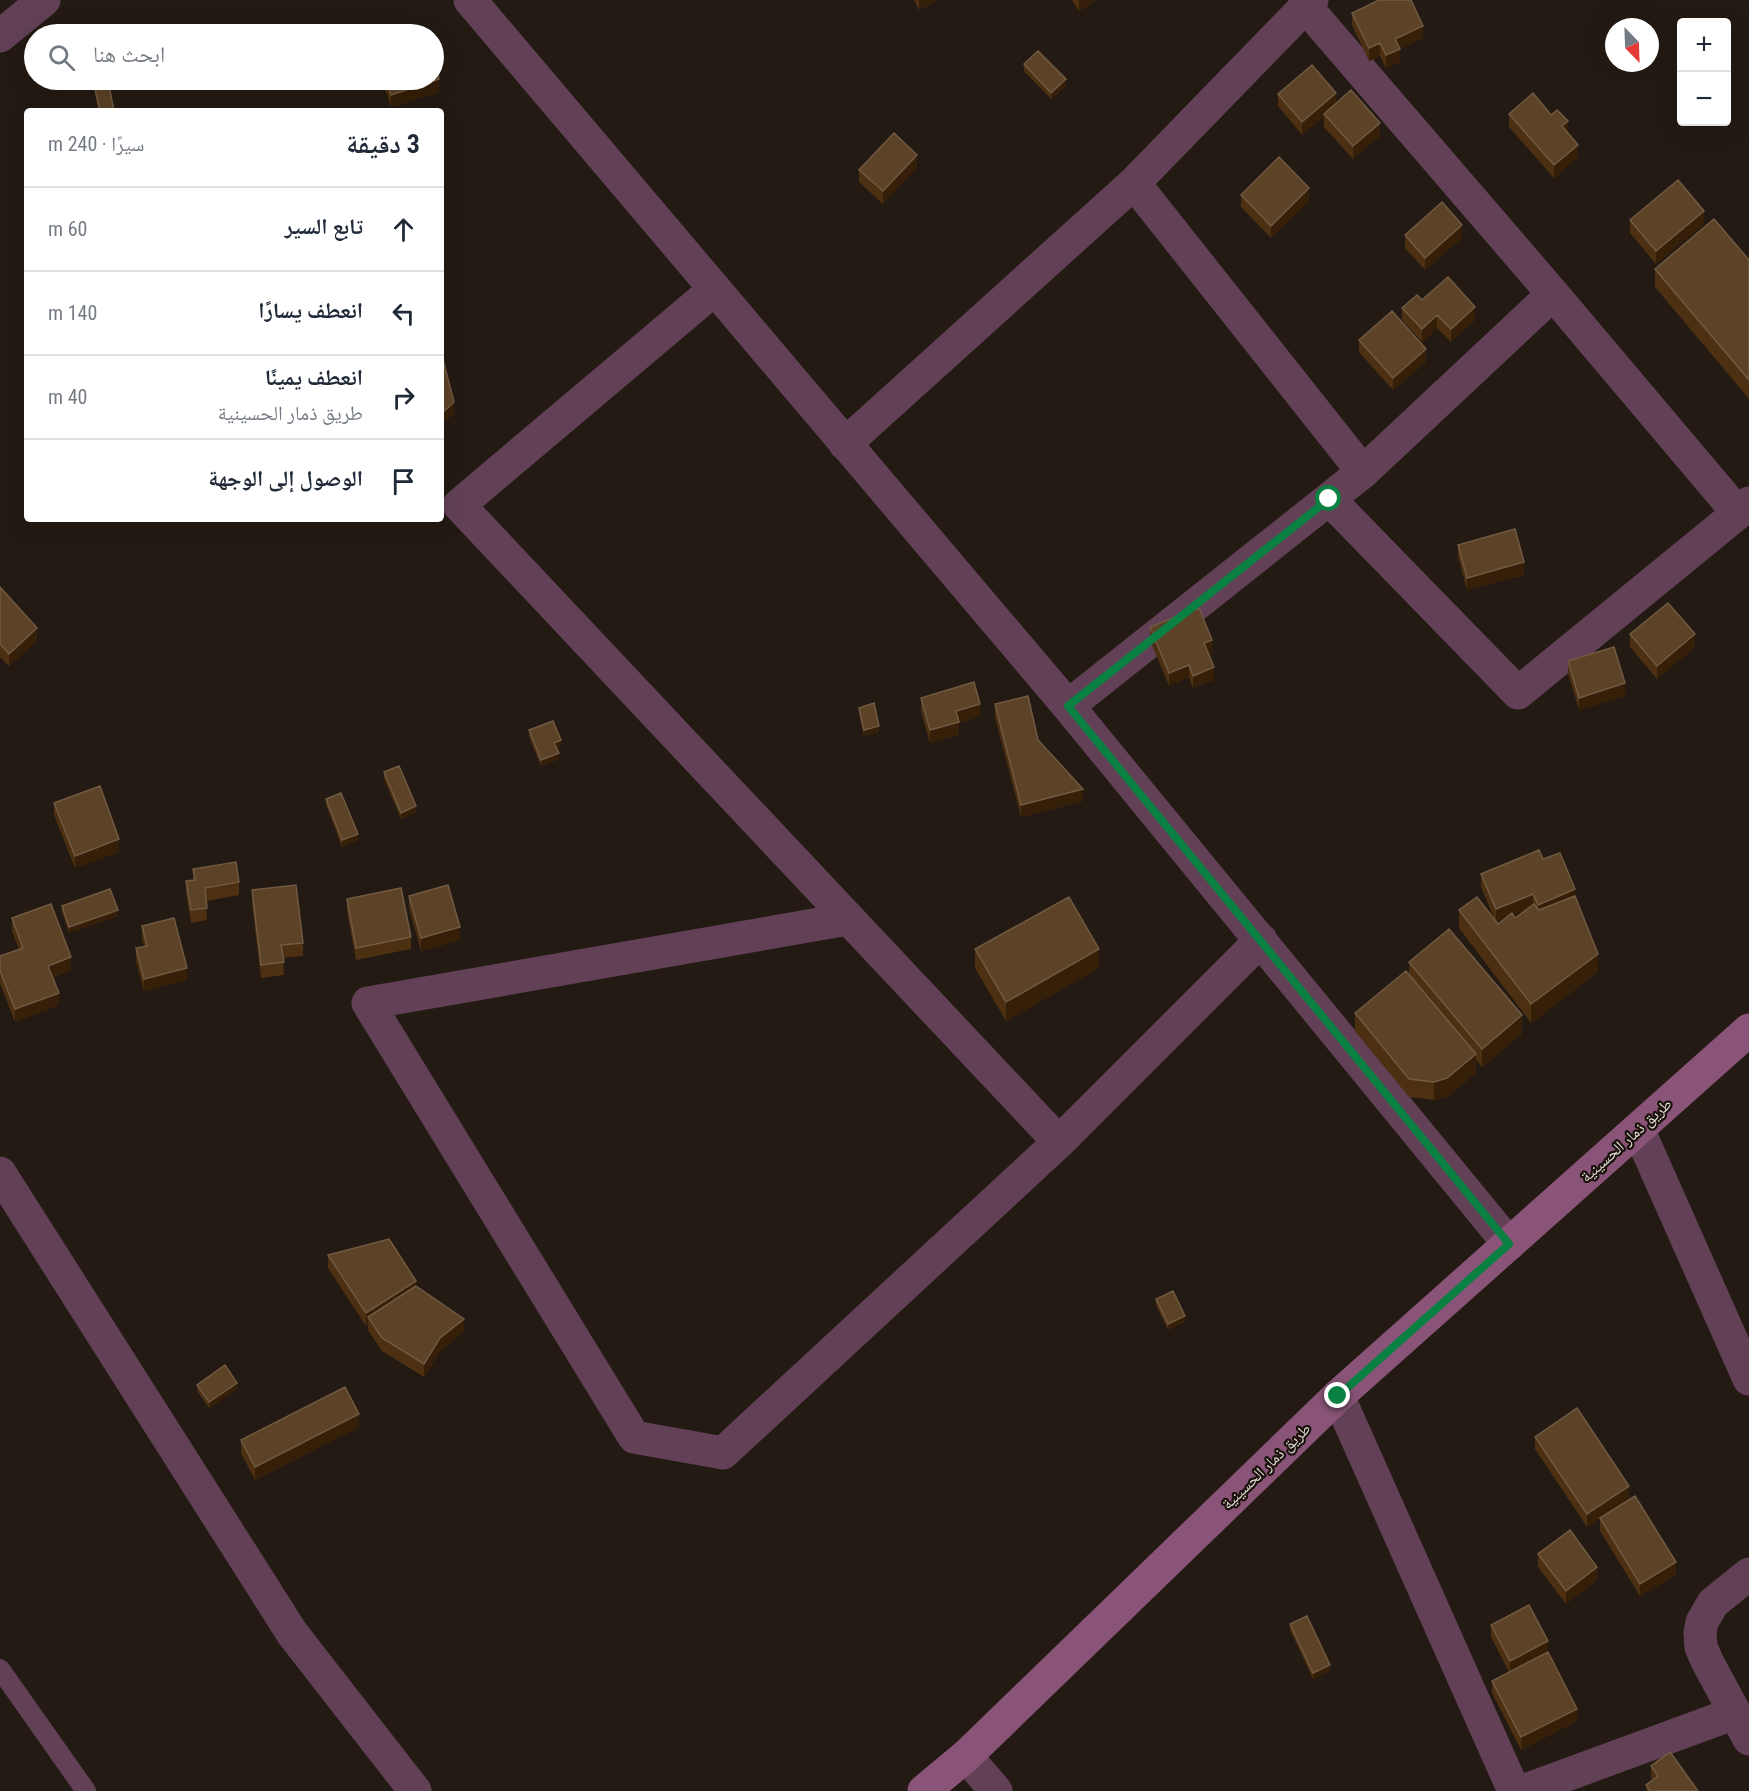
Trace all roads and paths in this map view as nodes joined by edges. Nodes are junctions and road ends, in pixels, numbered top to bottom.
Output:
1 (44, 0) edge
2 (470, 0) edge
3 (1309, 4) edge
4 (0, 36) edge
5 (1134, 183) junction
6 (715, 289) junction
7 (1553, 294) junction
8 (845, 444) junction
9 (1363, 472) junction
10 (1329, 499) junction
11 (1744, 508) edge
12 (1068, 706) junction
13 (849, 919) junction
14 (1261, 940) junction
15 (1749, 1030) edge
16 (1638, 1129) junction
17 (1059, 1142) junction
18 (0, 1173) edge
19 (1509, 1244) junction
20 (1749, 1380) edge
21 (1338, 1396) junction
22 (1749, 1574) edge
23 (0, 1669) edge
24 (1742, 1726) edge
25 (966, 1756) junction
26 (78, 1788) edge
27 (415, 1791) edge
28 (924, 1791) edge
29 (996, 1791) edge
30 (1514, 1791) edge
31 (1523, 1791) edge

1 - 4 street
2 - 6 street
3 - 5 street
3 - 7 street
5 - 8 street
5 - 9 street
6 - 8 street
6 - 13 street
7 - 9 street
7 - 11 street
8 - 12 street
9 - 10 street
10 - 11 street
10 - 12 street
12 - 14 street
13 - 17 street
13 - 17 street
14 - 17 street
14 - 19 street
15 - 16 main road, طريق ذمار الحسينية
16 - 19 main road, طريق ذمار الحسينية
16 - 20 street
18 - 27 street
19 - 21 main road, طريق ذمار الحسينية
21 - 25 main road, طريق ذمار الحسينية
21 - 30 street
22 - 24 street
23 - 26 lane
24 - 31 street
25 - 28 main road, طريق ذمار الحسينية
25 - 29 street

